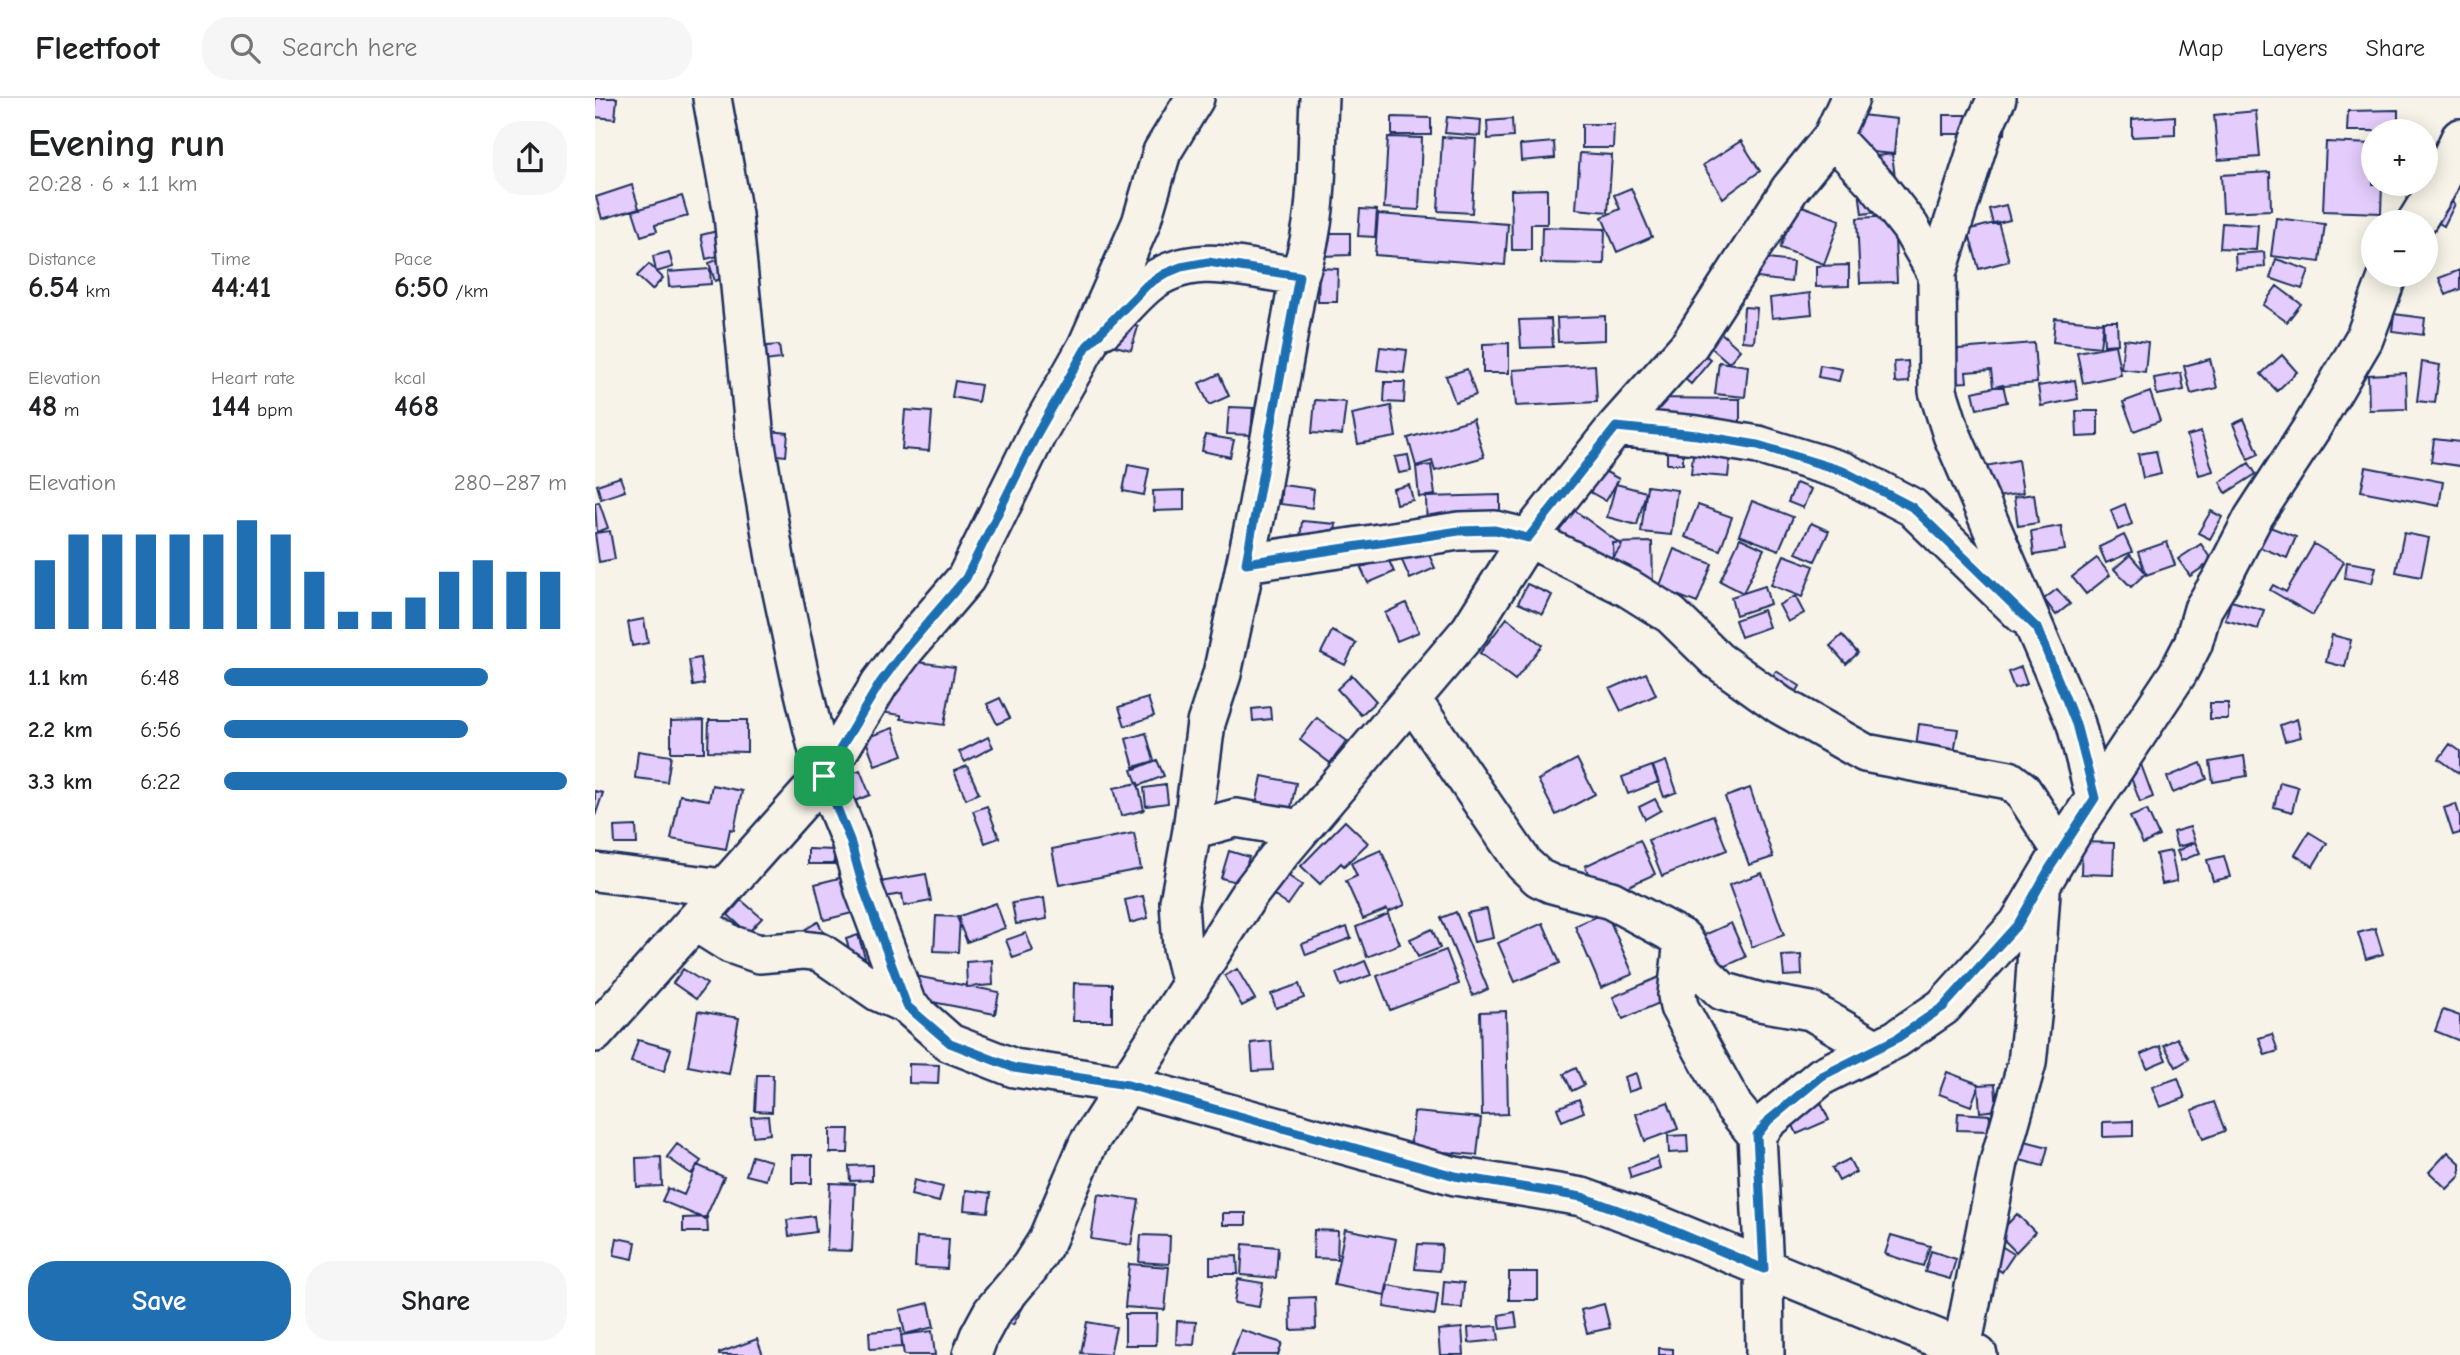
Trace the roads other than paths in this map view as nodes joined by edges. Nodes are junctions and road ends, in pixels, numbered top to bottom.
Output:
1 (712, 98) edge
2 (1195, 98) edge
3 (1319, 98) edge
4 (1850, 98) edge
5 (1997, 98) edge
6 (1832, 137) junction
7 (2460, 138) edge
8 (2423, 210) edge
9 (1937, 274) junction
10 (1299, 276) junction
11 (2383, 287) edge
12 (1087, 346) junction
13 (1616, 427) junction
14 (1528, 538) junction
15 (1246, 563) junction
16 (2037, 628) junction
17 (1412, 700) junction
18 (824, 776) junction
19 (1198, 785) junction
20 (2095, 798) junction
21 (1236, 818) junction
22 (1301, 829) junction
23 (1192, 830) junction
24 (2061, 850) junction
25 (595, 872) edge
26 (2042, 884) junction
27 (724, 888) junction
28 (695, 922) junction
29 (1683, 939) junction
30 (1191, 985) junction
31 (907, 1006) junction
32 (595, 1033) edge
33 (1877, 1049) junction
34 (1128, 1085) junction
35 (1757, 1135) junction
36 (1764, 1269) junction
37 (1970, 1351) edge
38 (972, 1355) edge
39 (1765, 1355) edge

1 - 18 street
2 - 12 street
3 - 10 street
4 - 6 street
5 - 9 street
6 - 9 street
6 - 13 street
7 - 8 street
9 - 16 street
10 - 12 street
10 - 15 street
11 - 20 street
12 - 18 street
13 - 14 street
13 - 16 street
14 - 15 street
14 - 17 street
14 - 24 street
15 - 19 street
16 - 20 street
17 - 22 street
17 - 29 street
18 - 27 street
18 - 31 street
19 - 21 street
19 - 23 street
20 - 24 street
21 - 22 street
21 - 23 street
22 - 30 street
23 - 30 street
24 - 26 street
25 - 27 street
26 - 33 street
26 - 37 street
27 - 28 street
28 - 31 street
28 - 32 street
29 - 33 street
29 - 35 street
30 - 34 street
31 - 34 street
33 - 35 street
34 - 36 street
34 - 38 street
35 - 36 street
36 - 37 street
36 - 39 street

